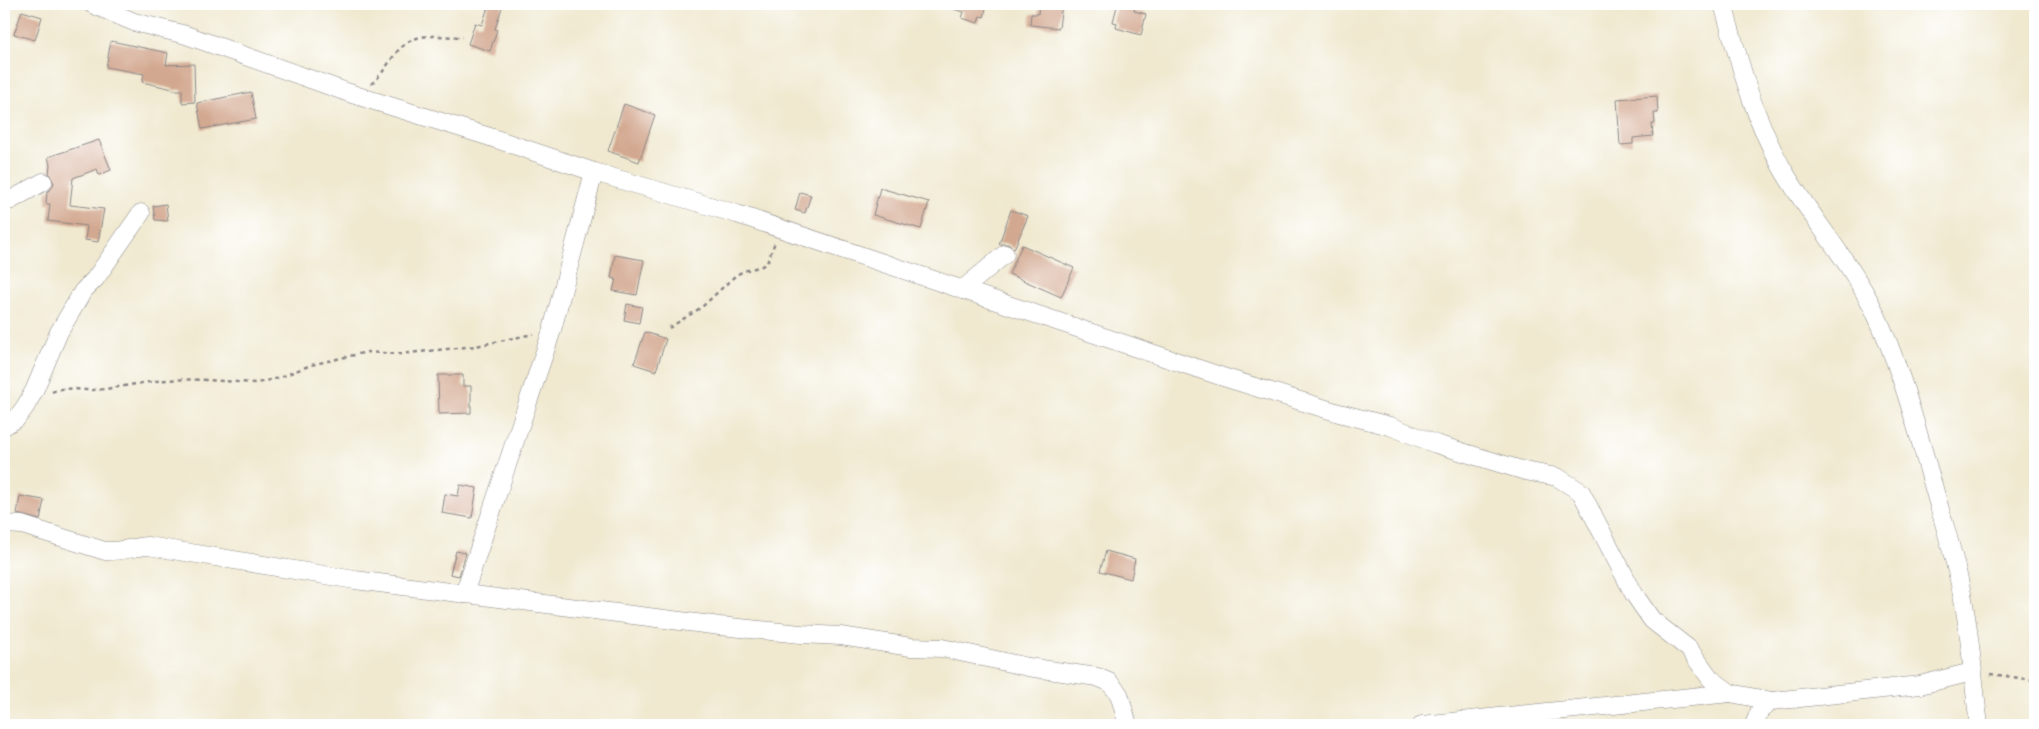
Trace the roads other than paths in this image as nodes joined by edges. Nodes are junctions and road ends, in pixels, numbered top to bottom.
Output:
1 (92, 4) edge
2 (1723, 4) edge
3 (594, 172) junction
4 (43, 182) dead end
5 (4, 202) edge
6 (141, 213) dead end
7 (1006, 254) dead end
8 (962, 290) junction
9 (4, 426) edge
10 (4, 524) edge
11 (464, 594) junction
12 (1972, 672) junction
13 (1730, 693) junction
14 (1772, 701) junction
15 (1128, 725) edge
16 (1422, 725) edge
17 (1754, 725) edge
18 (1979, 725) edge

1 - 3 street
2 - 12 street
3 - 8 street
3 - 11 street
4 - 5 street
6 - 9 street
7 - 8 street
8 - 13 street
10 - 11 street
11 - 15 street
12 - 14 street
12 - 18 street
13 - 14 street
13 - 16 street
14 - 17 street

